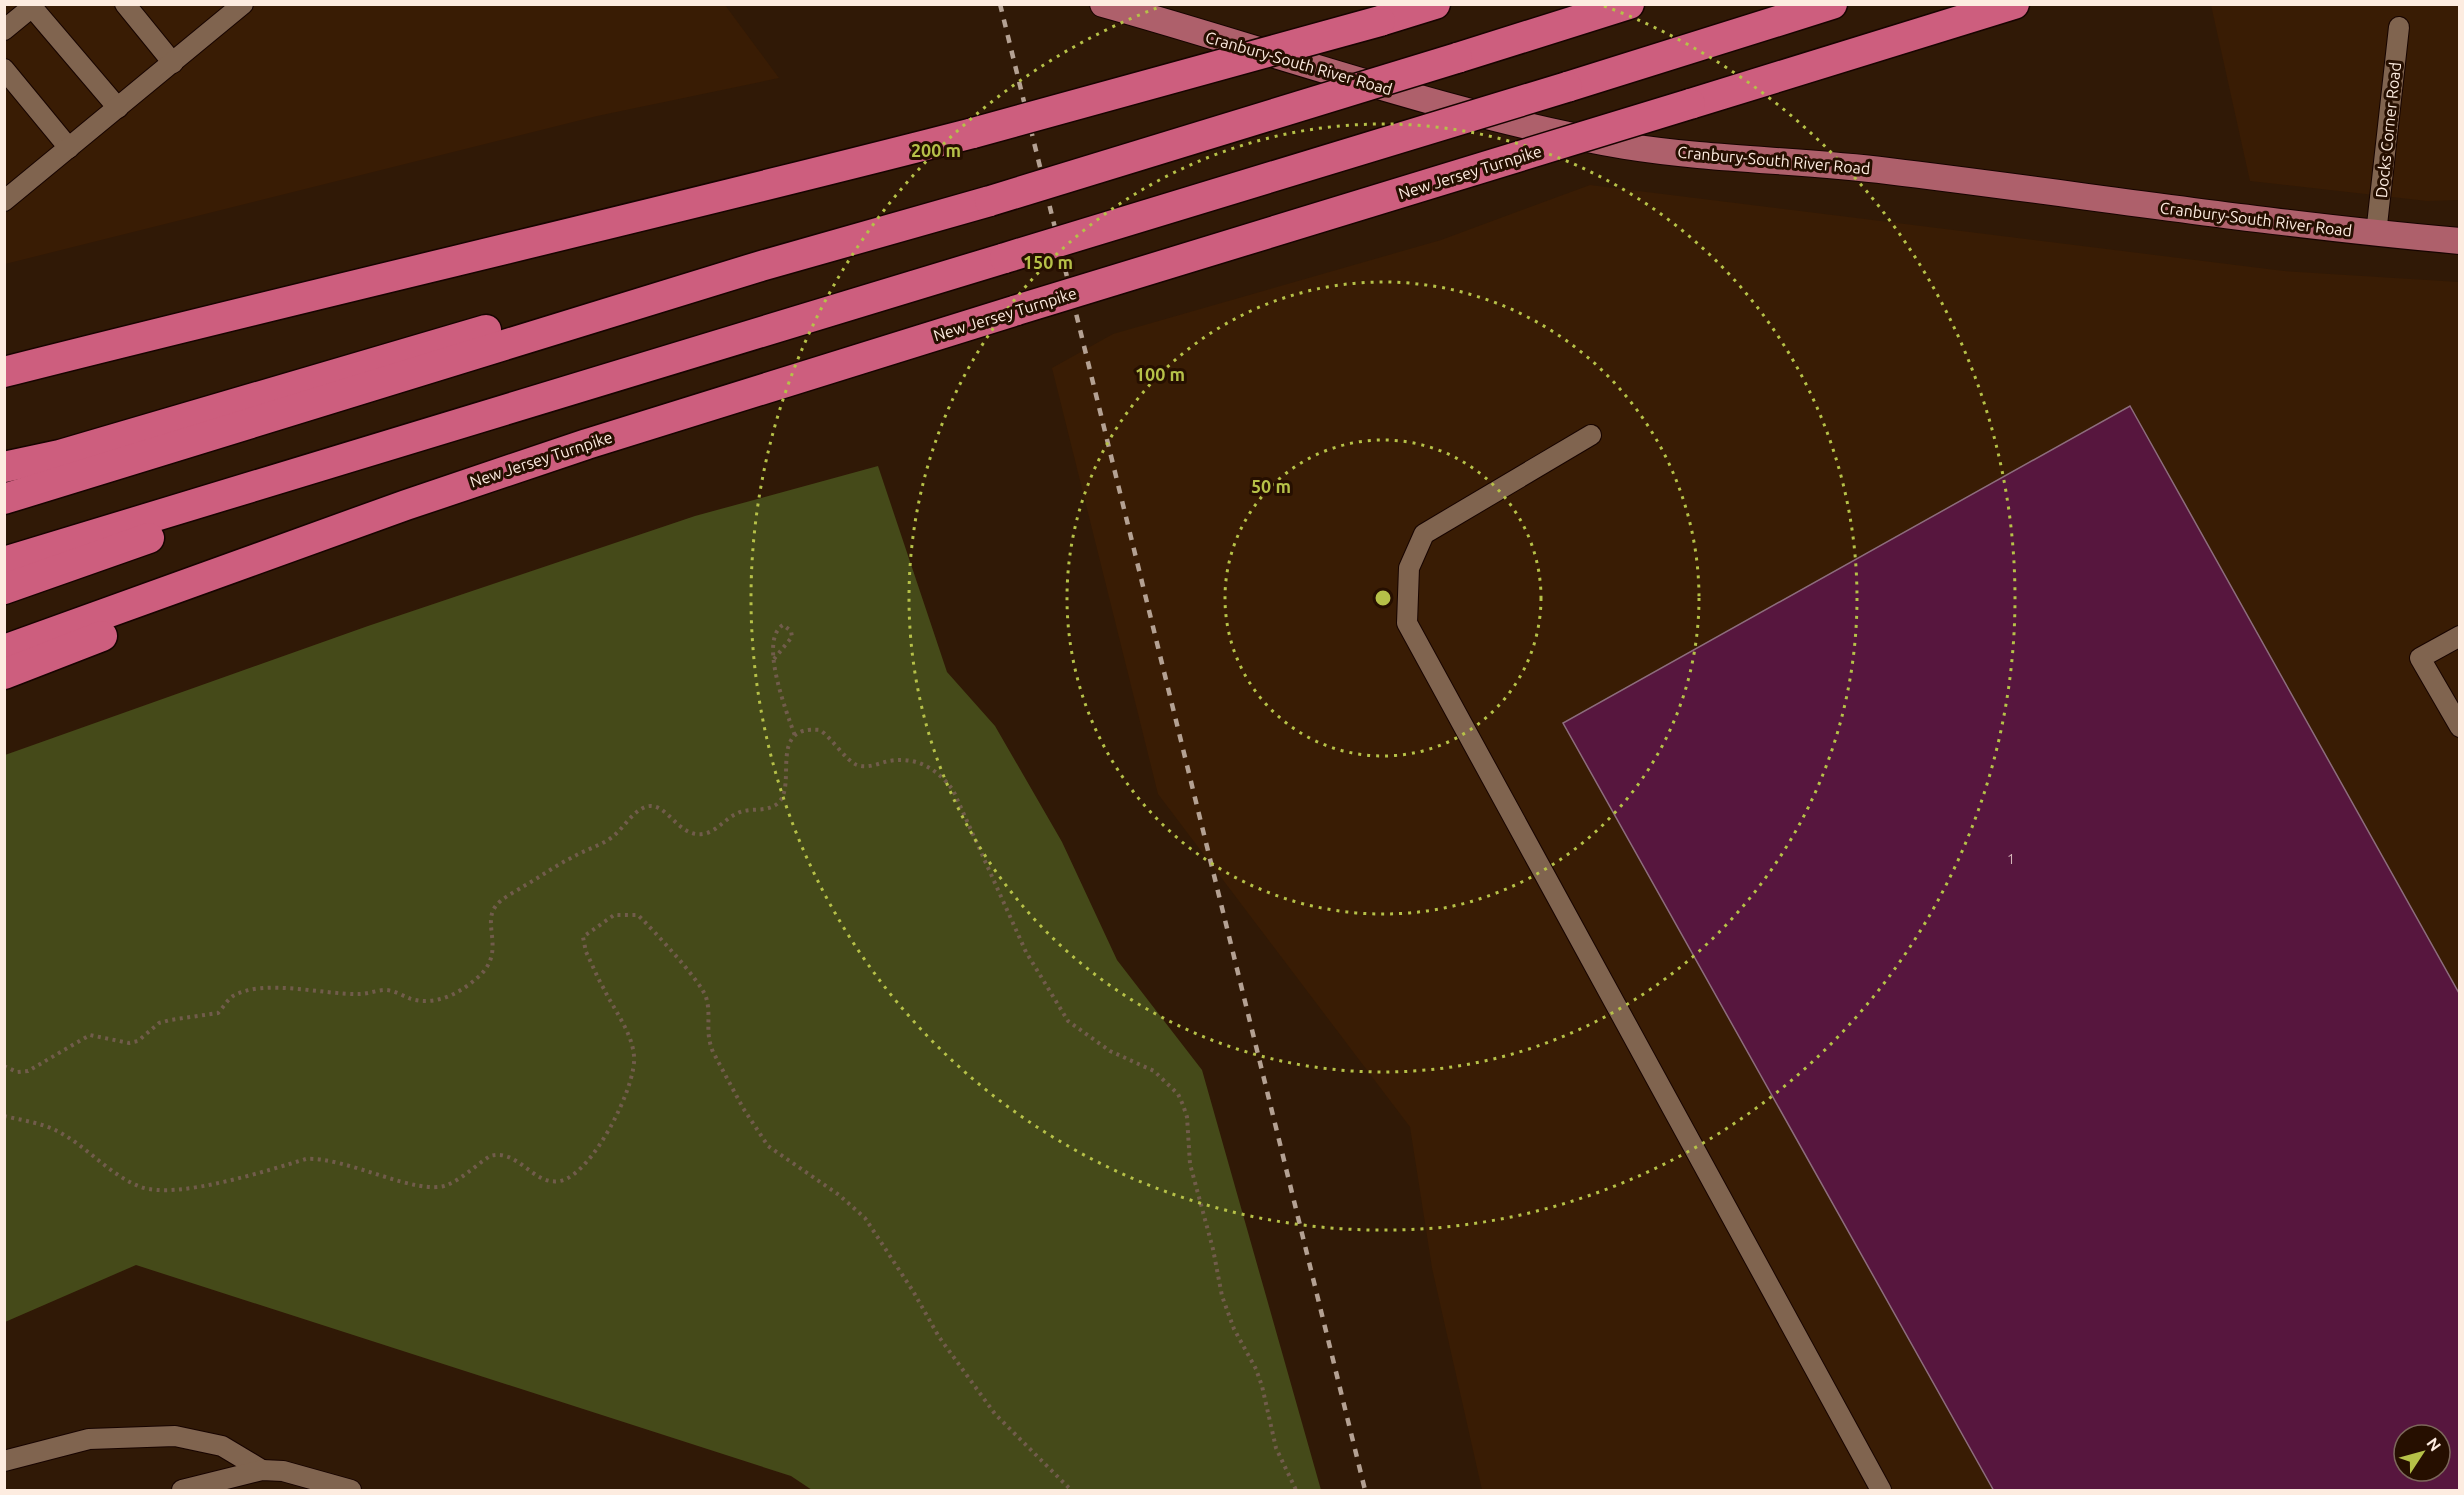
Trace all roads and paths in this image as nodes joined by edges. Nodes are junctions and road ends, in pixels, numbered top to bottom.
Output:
1 (125, 4) edge
2 (243, 4) edge
3 (1435, 4) edge
4 (1629, 4) edge
5 (1832, 4) edge
6 (2014, 4) edge
7 (1113, 6) edge
8 (2399, 27) dead end
9 (4, 30) edge
10 (173, 63) junction
11 (4, 69) edge
12 (118, 108) junction
13 (69, 148) junction
14 (4, 201) edge
15 (2376, 234) junction
16 (2460, 241) edge
17 (761, 267) junction
18 (413, 270) junction
19 (4, 351) edge
20 (4, 372) edge
21 (441, 429) junction
22 (1591, 435) dead end
23 (4, 466) edge
24 (4, 499) edge
25 (406, 505) junction
26 (4, 562) edge
27 (4, 589) edge
28 (2460, 636) edge
29 (4, 650) edge
30 (774, 660) junction
31 (4, 674) edge
32 (2460, 727) edge
33 (795, 736) junction
34 (4, 1066) edge
35 (4, 1116) edge
36 (4, 1461) edge
37 (262, 1470) junction
38 (182, 1491) edge
39 (351, 1491) edge
40 (1071, 1491) edge
41 (1296, 1491) edge
42 (1881, 1491) edge

1 - 10 street
2 - 10 street
3 - 18 highway, bridge
4 - 17 highway, bridge
5 - 21 highway, bridge
6 - 25 highway, New Jersey Turnpike, bridge
7 - 15 main road, Cranbury-South River Road
8 - 15 street, Docks Corner Road
9 - 12 street
10 - 12 street
11 - 13 street
12 - 13 street
13 - 14 street
15 - 16 main road, Cranbury-South River Road
17 - 23 highway
17 - 24 highway
18 - 19 highway
18 - 20 highway
21 - 26 highway
21 - 27 highway
22 - 42 street
25 - 29 highway, New Jersey Turnpike
25 - 31 highway
28 - 32 street
30 - 30 path
30 - 33 path
33 - 34 path
33 - 41 path
35 - 40 path
36 - 37 street
37 - 38 street
37 - 39 street

